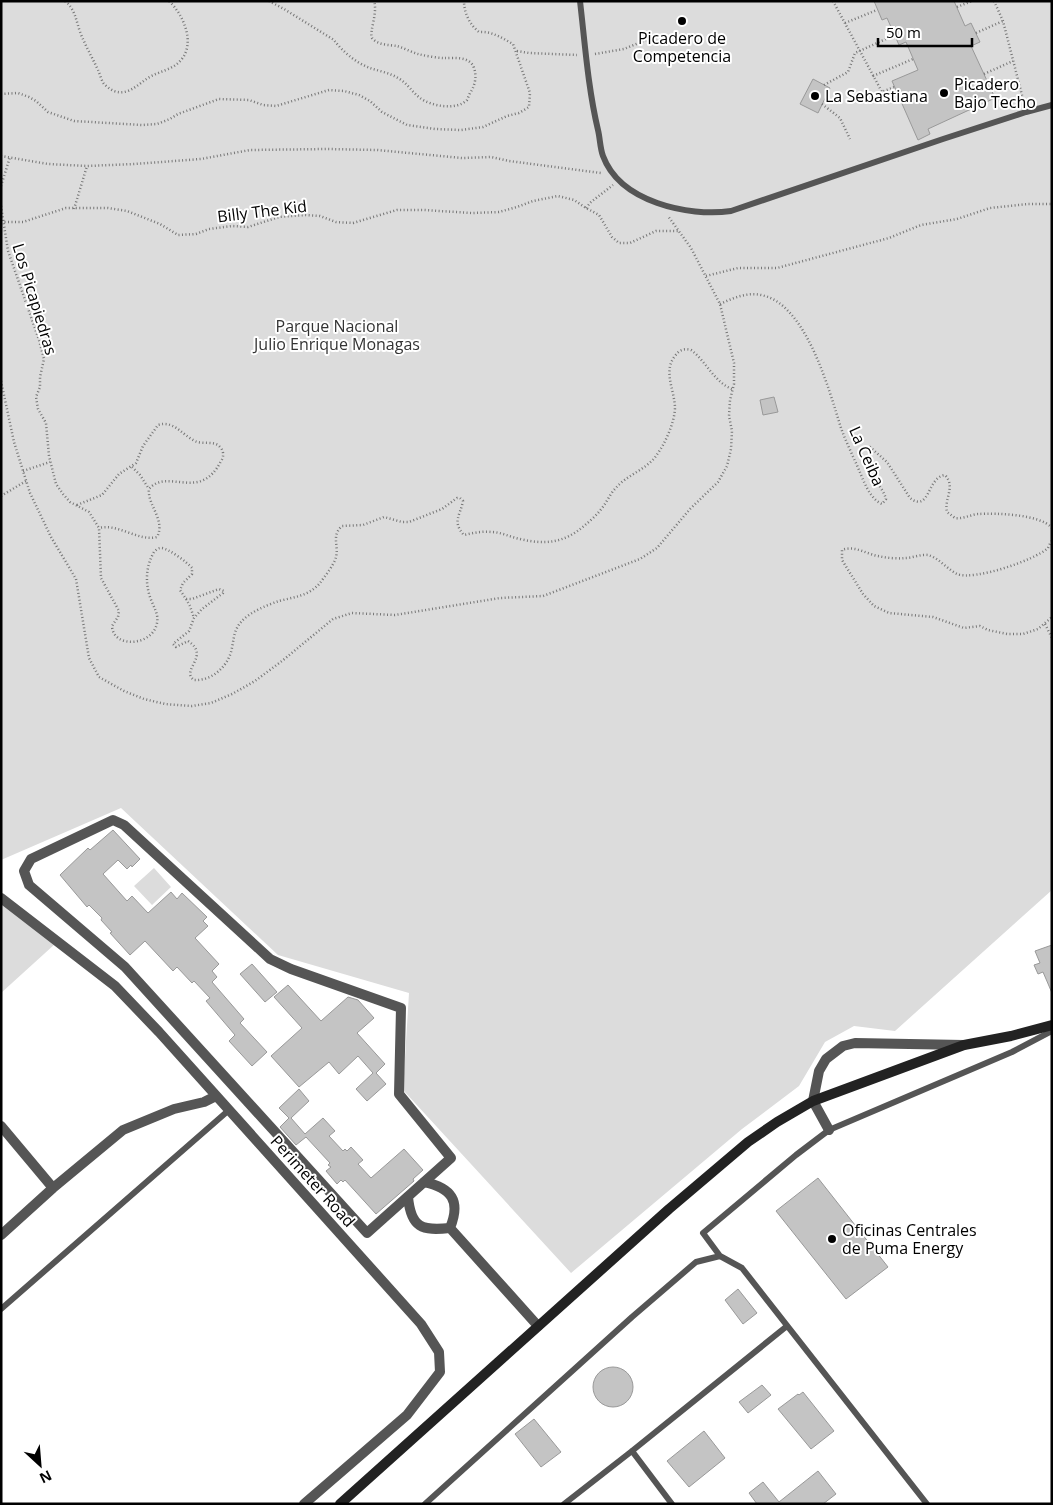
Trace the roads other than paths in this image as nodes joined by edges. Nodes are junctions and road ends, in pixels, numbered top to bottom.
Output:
1 (580, 1) edge
2 (1052, 105) edge
3 (1, 898) edge
4 (1052, 1025) edge
5 (1052, 1031) edge
6 (964, 1045) junction
7 (216, 1096) junction
8 (813, 1101) junction
9 (229, 1110) junction
10 (1, 1126) edge
11 (829, 1130) junction
12 (424, 1182) junction
13 (53, 1188) junction
14 (408, 1197) junction
15 (450, 1228) junction
16 (1, 1235) edge
17 (720, 1256) junction
18 (1, 1309) edge
19 (538, 1326) junction
20 (787, 1326) junction
21 (632, 1451) junction
22 (304, 1504) edge
23 (340, 1504) edge
24 (425, 1504) edge
25 (564, 1504) edge
26 (672, 1504) edge
27 (927, 1504) edge

1 - 2 lane
3 - 7 street, Perimeter Road
4 - 6 street
5 - 11 lane
6 - 8 street
6 - 8 street
7 - 9 street, Perimeter Road
7 - 13 street
8 - 11 street
8 - 19 street
9 - 18 lane
9 - 22 street, Perimeter Road
10 - 13 street
11 - 17 lane
12 - 14 street
12 - 14 street
12 - 15 street
13 - 16 street
14 - 15 street
15 - 19 street
17 - 20 lane
17 - 24 lane
19 - 23 street
20 - 21 lane
20 - 27 lane
21 - 25 lane
21 - 26 lane

